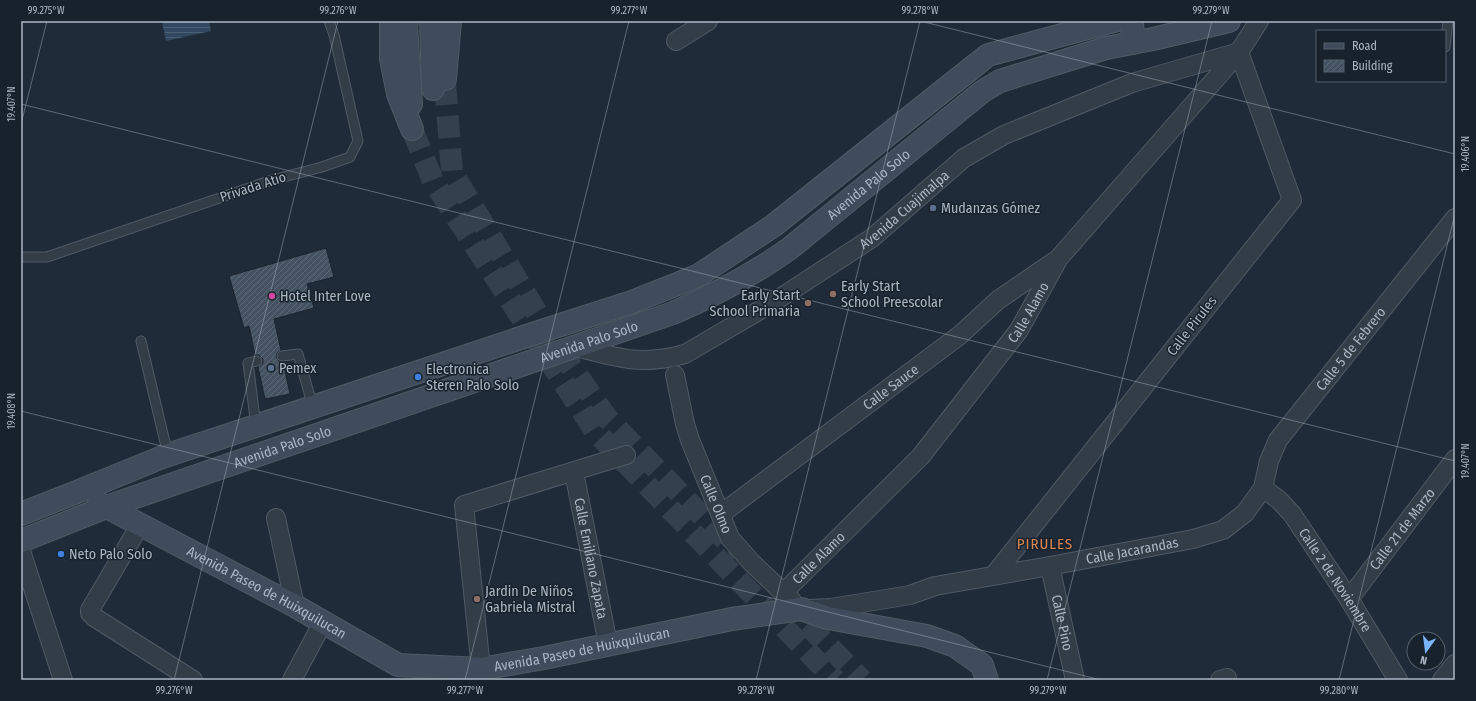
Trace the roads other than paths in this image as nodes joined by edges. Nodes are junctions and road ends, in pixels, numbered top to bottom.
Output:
1 (329, 21) edge
2 (391, 21) edge
3 (407, 21) edge
4 (708, 21) edge
5 (1132, 21) edge
6 (1229, 21) edge
7 (1259, 21) edge
8 (1448, 21) edge
9 (441, 22) edge
10 (1108, 22) edge
11 (1446, 38) edge
12 (676, 41) dead end
13 (1133, 43) junction
14 (1106, 48) junction
15 (1239, 52) junction
16 (439, 86) tunnel mouth
17 (833, 178) junction
18 (851, 199) junction
19 (1455, 218) edge
20 (21, 257) edge
21 (1059, 258) junction
22 (141, 340) dead end
23 (576, 347) junction
24 (282, 356) dead end
25 (257, 361) dead end
26 (675, 375) dead end
27 (378, 384) junction
28 (313, 407) junction
29 (387, 411) junction
30 (256, 426) junction
31 (168, 455) junction
32 (626, 455) dead end
33 (1455, 459) edge
34 (574, 472) junction
35 (1263, 488) junction
36 (77, 492) junction
37 (106, 507) junction
38 (21, 514) edge
39 (721, 514) junction
40 (276, 518) dead end
41 (140, 525) junction
42 (21, 541) edge
43 (21, 552) edge
44 (1050, 566) junction
45 (994, 575) junction
46 (783, 593) junction
47 (1348, 599) junction
48 (295, 606) junction
49 (801, 609) junction
50 (323, 622) junction
51 (608, 644) junction
52 (1455, 664) edge
53 (481, 669) junction
54 (451, 674) edge
55 (63, 680) edge
56 (193, 680) edge
57 (292, 680) edge
58 (987, 680) edge
59 (1076, 680) edge
60 (1398, 680) edge
61 (1442, 680) edge

1 - 20 lane, Privada Atio
2 - 3 main road
4 - 12 street
5 - 13 main road
6 - 13 main road, Avenida Palo Solo
7 - 15 street, Calle Alamo
8 - 11 lane
9 - 16 main road
10 - 14 main road
10 - 17 main road, Avenida Palo Solo
13 - 14 main road, Avenida Palo Solo
14 - 18 main road, Avenida Palo Solo
15 - 21 street, Calle Alamo
15 - 23 street, Avenida Cuajimalpa
15 - 45 street, Calle Pirules
17 - 18 main road
17 - 27 main road, Avenida Palo Solo
18 - 23 main road, Avenida Palo Solo
19 - 35 street, Calle 5 de Febrero
21 - 39 street, Calle Sauce
21 - 46 street, Calle Alamo
22 - 31 lane
23 - 29 main road, Avenida Palo Solo
24 - 28 lane
25 - 30 lane
26 - 39 street, Calle Olmo
27 - 28 main road, Avenida Palo Solo
27 - 29 main road
28 - 30 main road, Avenida Palo Solo
29 - 37 main road, Avenida Palo Solo
30 - 31 main road, Avenida Palo Solo
31 - 36 main road, Avenida Palo Solo
32 - 34 street
33 - 47 street, Calle 21 de Marzo
34 - 51 street, Calle Emiliano Zapata
34 - 53 street
35 - 44 street, Calle Jacarandas
35 - 47 street, Calle 2 de Noviembre
36 - 37 main road, Avenida Paseo de Huixquilucan
36 - 38 main road, Avenida Palo Solo
37 - 41 main road, Avenida Paseo de Huixquilucan
37 - 42 main road, Avenida Palo Solo
39 - 46 street, Calle Olmo
40 - 48 street
41 - 48 main road, Avenida Paseo de Huixquilucan
41 - 56 street
43 - 55 street
44 - 45 street, Calle Jacarandas
44 - 59 street, Calle Pino
45 - 49 street, Calle Jacarandas
46 - 49 street, Calle Olmo
47 - 60 street, Calle 2 de Noviembre
48 - 50 main road, Avenida Paseo de Huixquilucan
49 - 51 main road, Avenida Paseo de Huixquilucan
49 - 58 main road, Avenida Paseo de Huixquilucan
50 - 54 main road, Avenida Paseo de Huixquilucan
50 - 57 street
51 - 53 main road, Avenida Paseo de Huixquilucan
52 - 61 street
53 - 54 main road, Avenida Paseo de Huixquilucan

